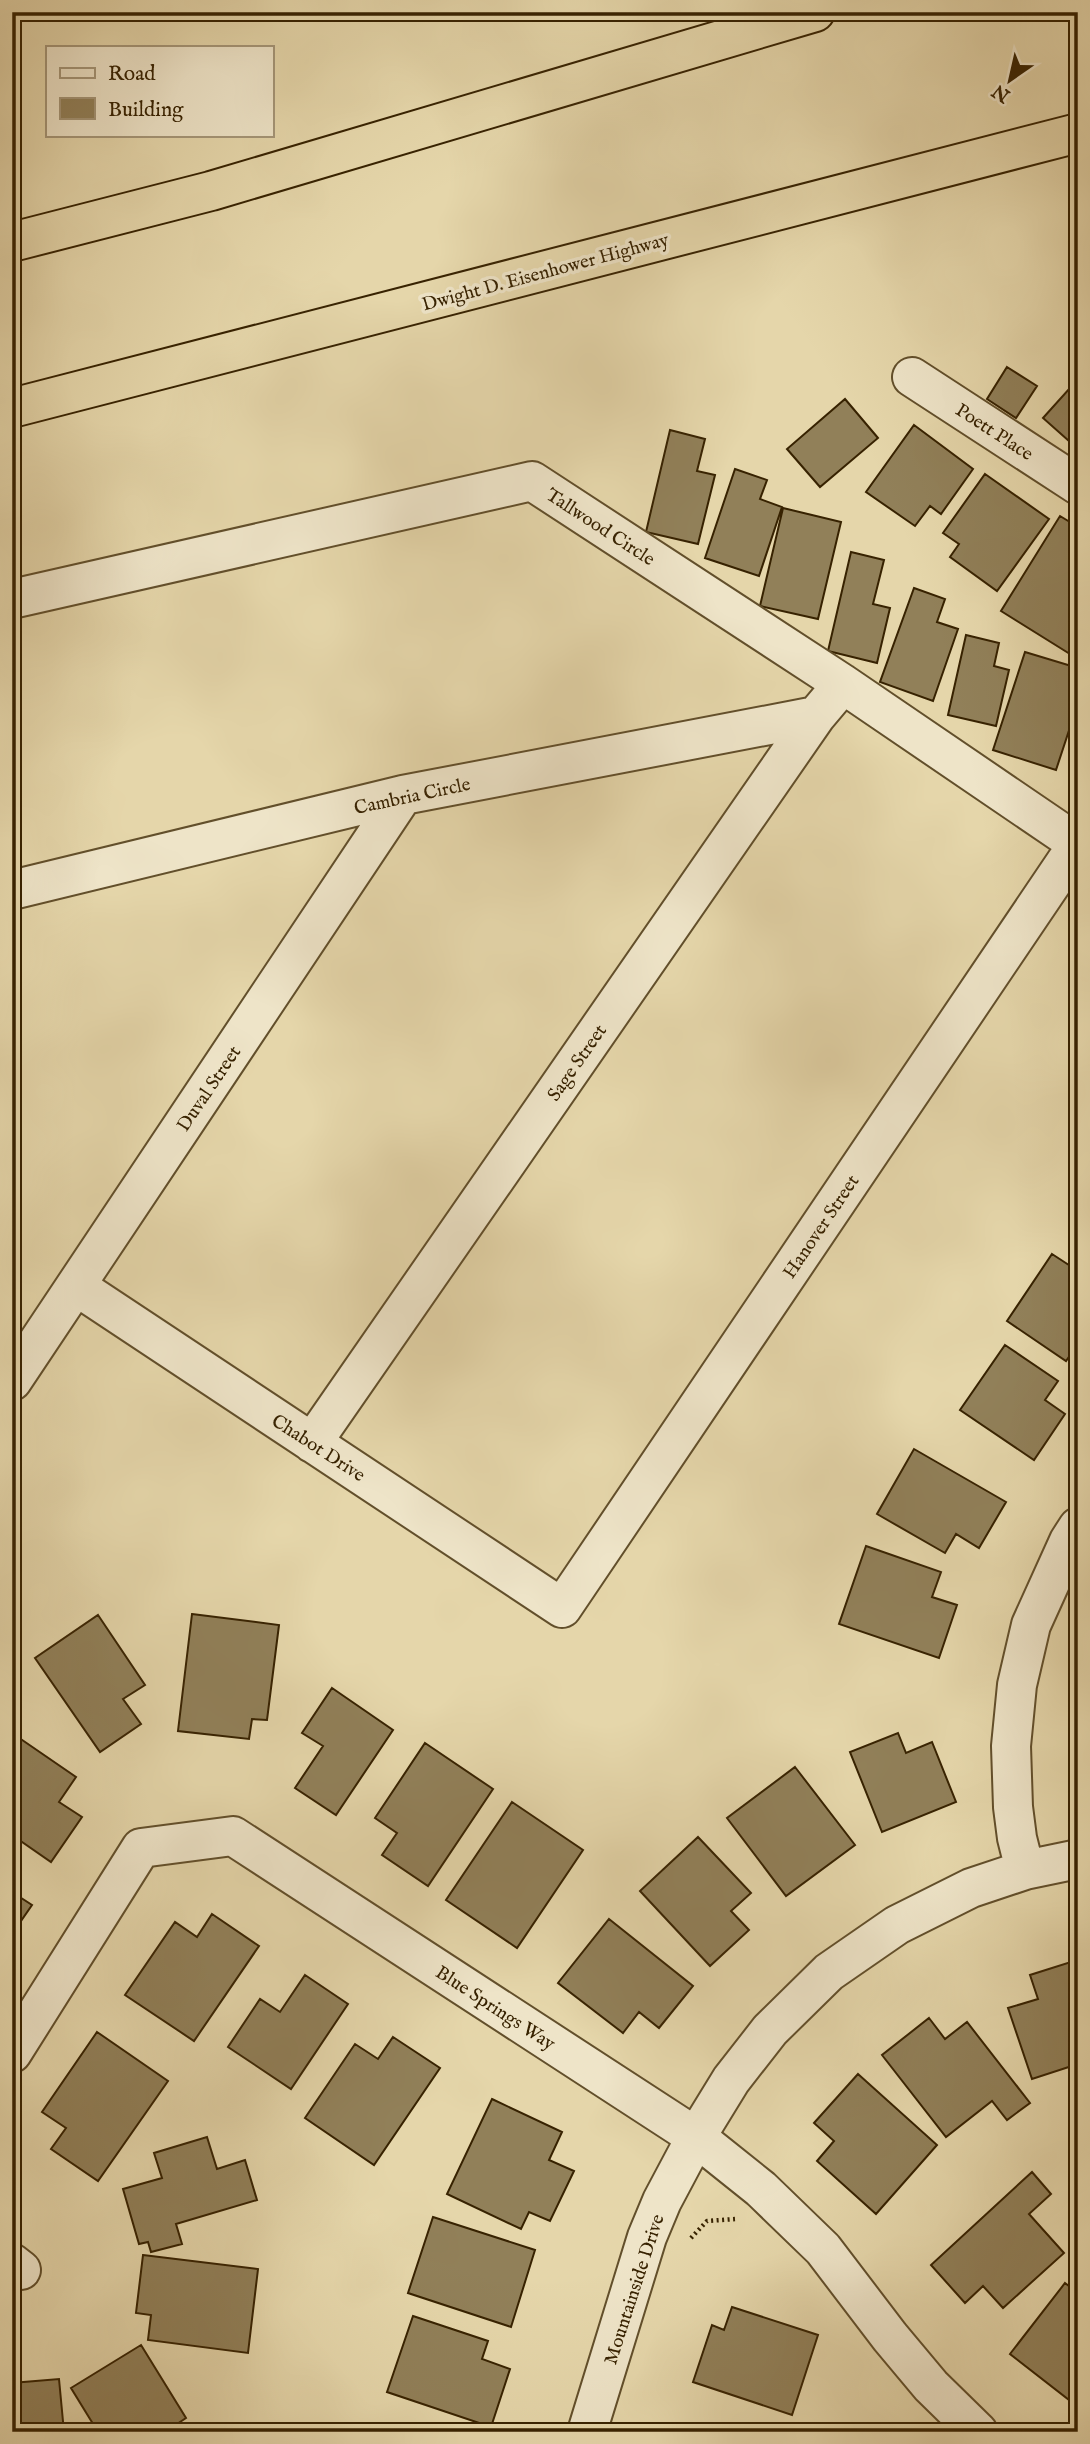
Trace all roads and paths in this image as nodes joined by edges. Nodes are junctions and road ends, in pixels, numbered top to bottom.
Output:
1 (815, 12) edge
2 (1078, 133) edge
3 (12, 242) edge
4 (912, 377) dead end
5 (12, 408) edge
6 (1078, 485) edge
7 (12, 599) edge
8 (843, 684) junction
9 (816, 716) junction
10 (403, 795) junction
11 (1078, 844) edge
12 (12, 890) edge
13 (76, 1286) junction
14 (12, 1381) edge
15 (312, 1443) junction
16 (1078, 1527) edge
17 (562, 1608) joint
18 (1078, 1859) edge
19 (1025, 1870) junction
20 (12, 2053) edge
21 (696, 2137) junction
22 (738, 2218) dead end
23 (689, 2240) dead end
24 (587, 2432) edge
25 (978, 2432) edge

1 - 3 highway
2 - 5 highway, Dwight D. Eisenhower Highway
4 - 6 street, Poett Place
7 - 8 street, Tallwood Circle
8 - 9 street, Sage Street
8 - 11 street, Tallwood Circle
9 - 10 street, Cambria Circle
9 - 15 street, Sage Street
10 - 12 street, Cambria Circle
10 - 13 street, Duval Street
11 - 17 street, Hanover Street
13 - 14 street, Duval Street
13 - 15 street, Chabot Drive
15 - 17 street, Chabot Drive
16 - 19 street
18 - 19 street, Mountainside Drive
19 - 21 street, Mountainside Drive
20 - 21 street, Blue Springs Way
21 - 24 street, Mountainside Drive
21 - 25 street, Blue Springs Way
22 - 23 path

